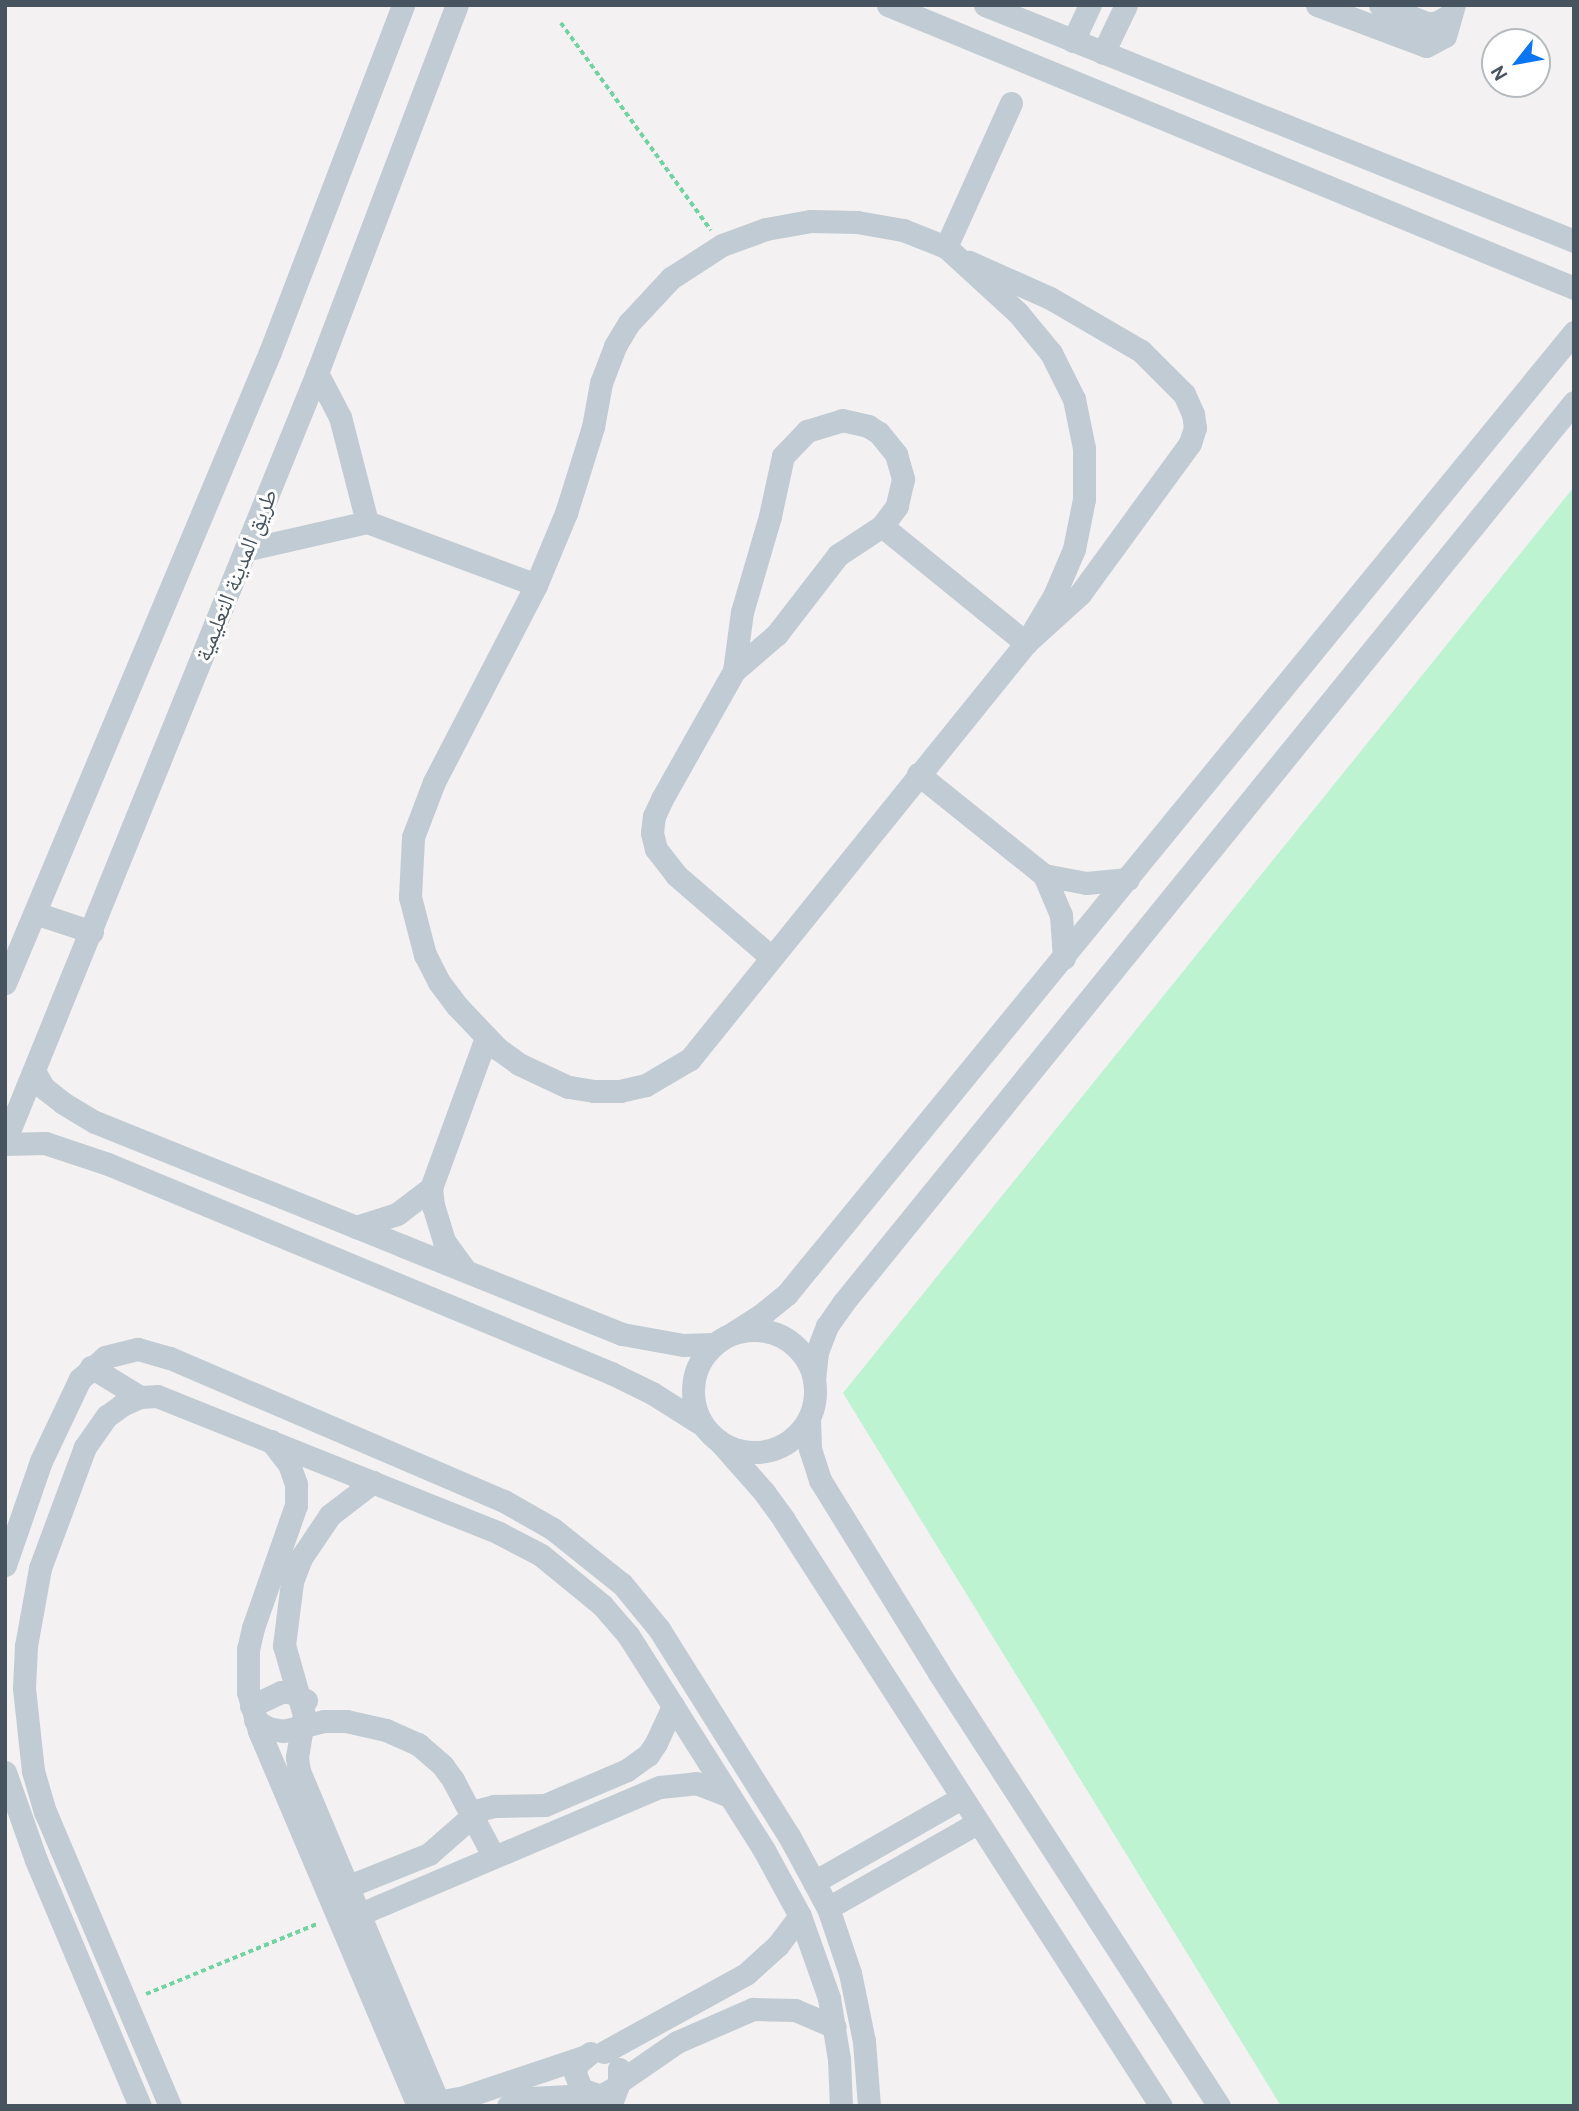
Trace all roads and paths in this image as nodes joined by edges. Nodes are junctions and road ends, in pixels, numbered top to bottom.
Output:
1 (403, 5) edge
2 (457, 5) edge
3 (888, 5) edge
4 (985, 5) edge
5 (1090, 5) edge
6 (1126, 5) edge
7 (1317, 5) edge
8 (1380, 5) edge
9 (1452, 10) edge
10 (561, 23) dead end
11 (1073, 41) junction
12 (1103, 53) junction
13 (1011, 103) dead end
14 (1574, 241) edge
15 (722, 246) junction
16 (951, 252) junction
17 (1574, 288) edge
18 (1574, 332) edge
19 (317, 373) junction
20 (1574, 402) edge
21 (367, 522) junction
22 (882, 526) junction
23 (245, 550) junction
24 (536, 585) junction
25 (1026, 643) junction
26 (734, 671) junction
27 (918, 774) junction
28 (1044, 875) junction
29 (1128, 879) junction
30 (35, 913) junction
31 (92, 932) junction
32 (771, 957) junction
33 (1064, 958) junction
34 (8, 971) edge
35 (486, 1038) junction
36 (35, 1073) junction
37 (5, 1143) edge
38 (431, 1188) junction
39 (356, 1227) junction
40 (465, 1270) junction
41 (733, 1333) junction
42 (713, 1344) junction
43 (91, 1367) junction
44 (814, 1380) junction
45 (140, 1397) junction
46 (809, 1419) junction
47 (711, 1433) junction
48 (268, 1439) junction
49 (373, 1482) junction
50 (553, 1529) junction
51 (541, 1555) junction
52 (6, 1561) edge
53 (40, 1568) junction
54 (300, 1696) junction
55 (673, 1706) junction
56 (253, 1713) junction
57 (346, 1721) junction
58 (304, 1726) junction
59 (5, 1772) edge
60 (730, 1796) junction
61 (961, 1798) junction
62 (472, 1814) junction
63 (977, 1823) junction
64 (789, 1836) junction
65 (764, 1850) junction
66 (494, 1857) junction
67 (814, 1882) junction
68 (342, 1907) junction
69 (828, 1908) junction
70 (800, 1916) junction
71 (125, 2003) junction
72 (835, 2027) junction
73 (593, 2055) junction
74 (615, 2092) edge
75 (589, 2095) junction
76 (168, 2099) edge
77 (140, 2105) edge
78 (428, 2105) edge
79 (508, 2106) edge
80 (841, 2106) edge
81 (869, 2106) edge
82 (1161, 2106) edge
83 (1219, 2106) edge

1 - 30 street
2 - 19 street, طريق المدينة التعليمية
3 - 17 street
4 - 11 street
5 - 11 street
6 - 12 street
7 - 9 street
8 - 9 street
10 - 15 path
11 - 12 street
12 - 14 street
13 - 16 street
15 - 16 street
15 - 24 street
16 - 25 street
16 - 25 street
18 - 29 street
19 - 21 street
19 - 23 street, طريق المدينة التعليمية
20 - 44 street
21 - 23 street
21 - 24 street
22 - 25 street
22 - 26 street
22 - 26 street
23 - 31 street, طريق المدينة التعليمية
24 - 35 street
25 - 27 street
26 - 32 street
27 - 28 street
27 - 32 street
28 - 29 street
28 - 33 street
29 - 33 street
30 - 31 street
30 - 34 street
31 - 36 street, طريق المدينة التعليمية
32 - 35 street
33 - 41 street
35 - 38 street
36 - 37 street, طريق المدينة التعليمية
36 - 39 street
37 - 47 street
38 - 39 street
38 - 40 street
39 - 40 street
40 - 42 street
41 - 42 street
41 - 44 street
42 - 47 street
43 - 45 street
43 - 50 street
43 - 52 street
44 - 46 street
45 - 48 street
45 - 53 street
46 - 47 street
46 - 83 street
47 - 61 street
48 - 49 street
48 - 56 street
49 - 51 street
49 - 54 street
50 - 51 street
50 - 64 street
51 - 55 street
52 - 53 street
53 - 71 street
54 - 56 street
54 - 57 street
54 - 58 street
55 - 60 street
55 - 62 street
56 - 58 street
56 - 68 street
57 - 58 street
57 - 62 street
58 - 68 street
59 - 77 street
60 - 65 street
60 - 66 street
61 - 63 street
61 - 67 street
62 - 66 street
62 - 68 street
63 - 69 street
63 - 82 street
64 - 65 street
64 - 67 street
65 - 70 street
66 - 68 street
67 - 69 street
68 - 71 path
68 - 78 street
69 - 81 street
70 - 72 street
70 - 73 street
71 - 76 street
72 - 74 street
72 - 80 street
73 - 74 street
73 - 75 street
73 - 78 street
74 - 75 street
75 - 79 street
76 - 77 street

